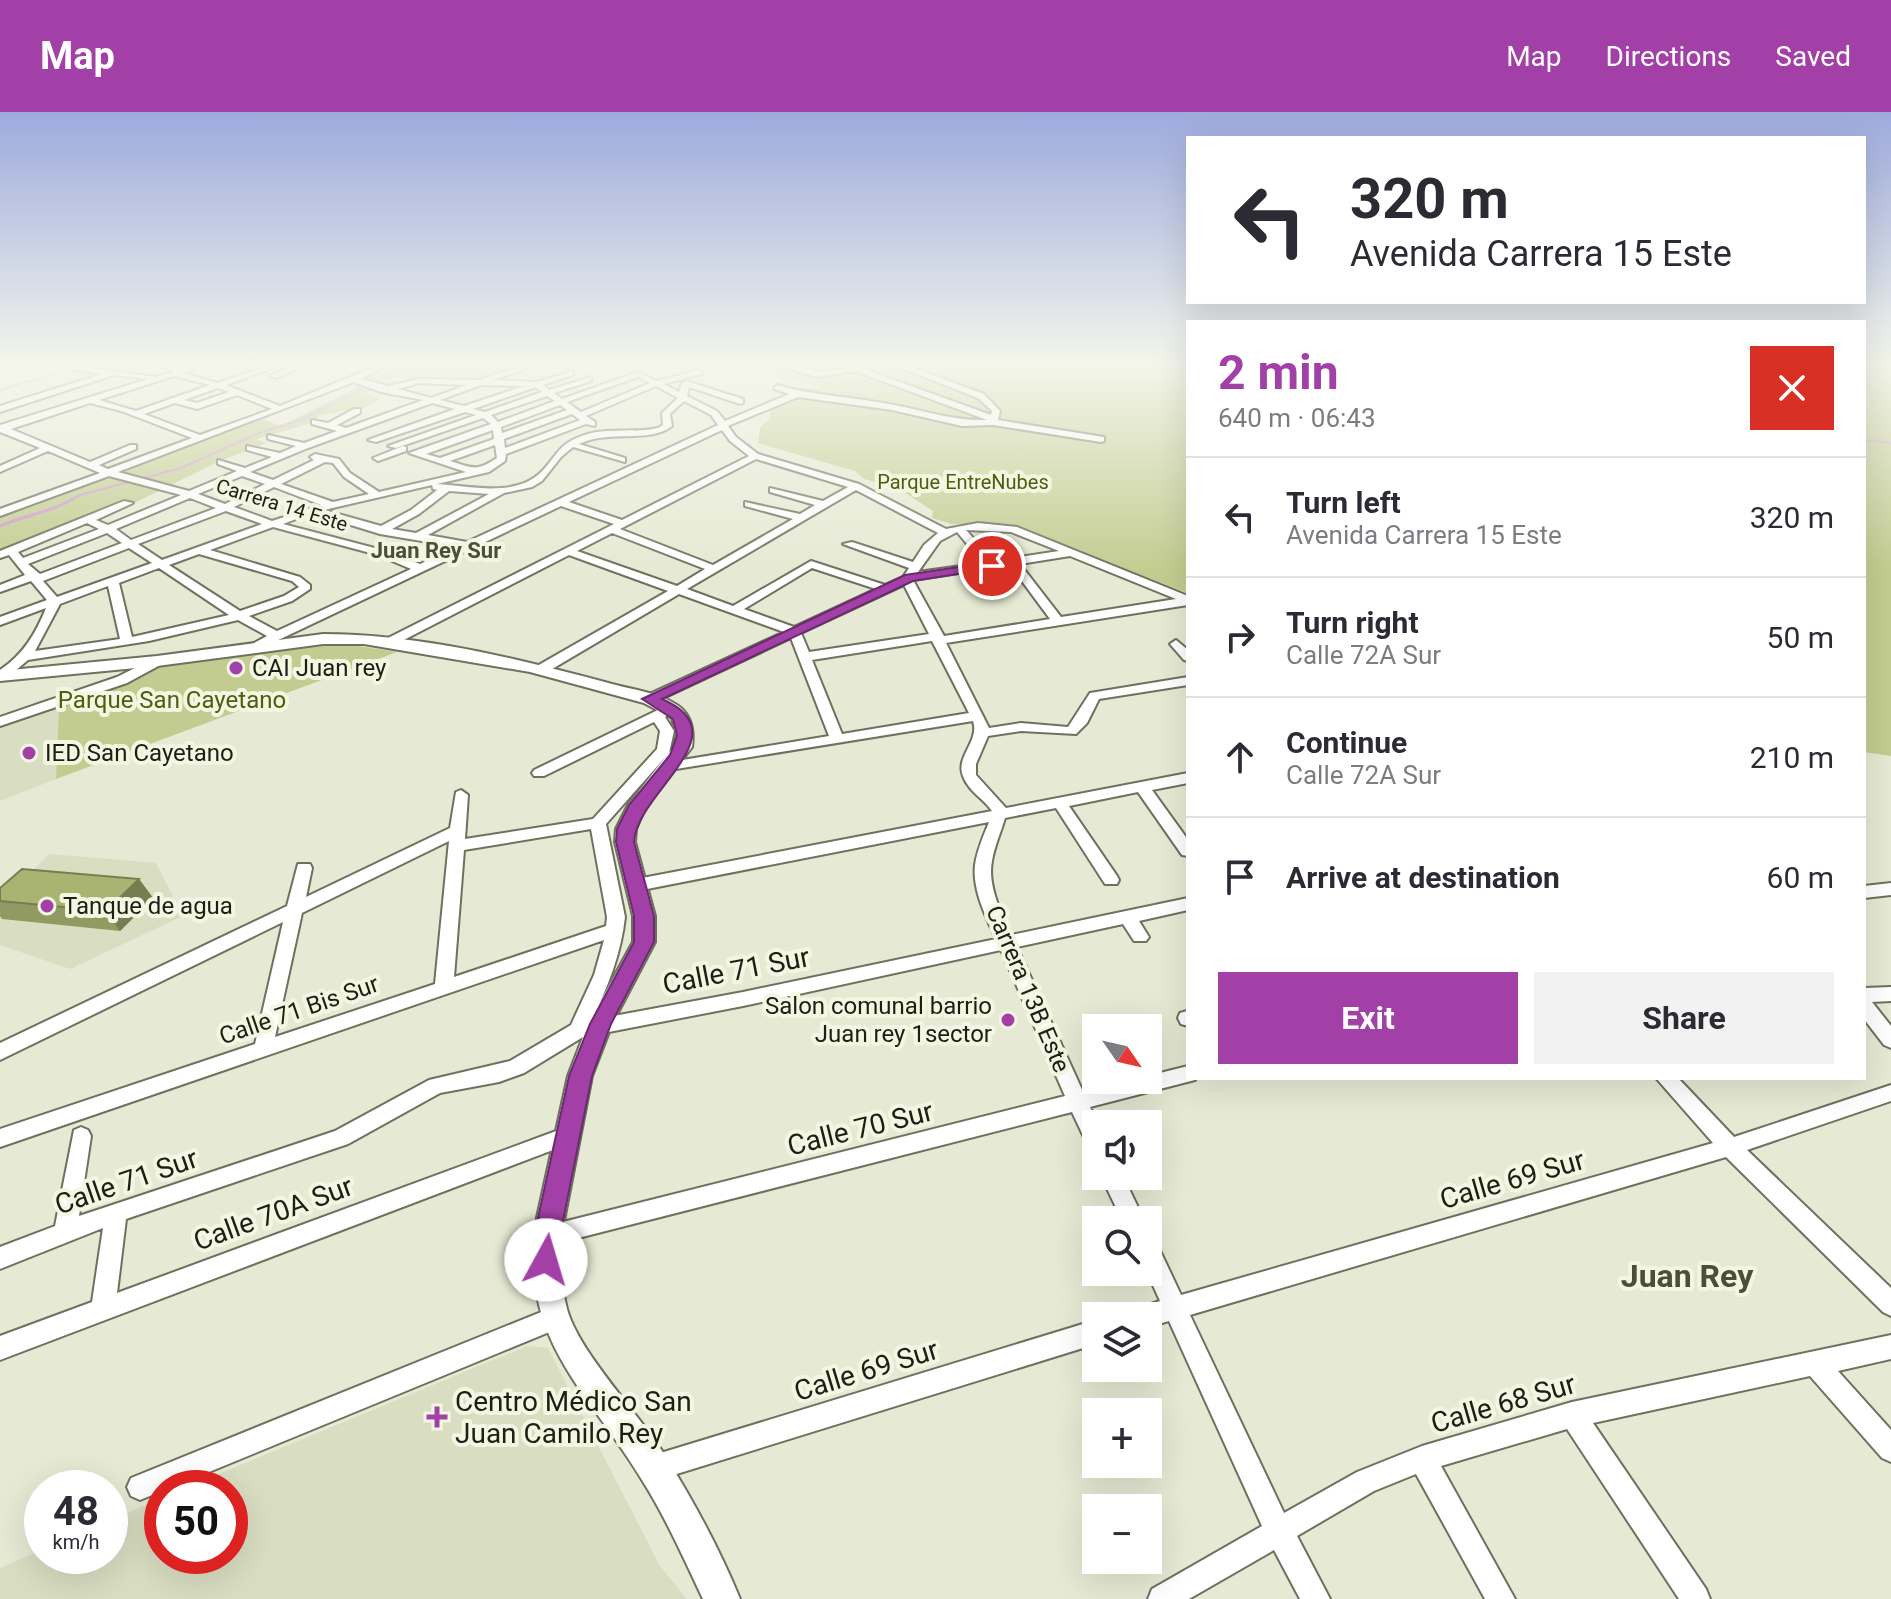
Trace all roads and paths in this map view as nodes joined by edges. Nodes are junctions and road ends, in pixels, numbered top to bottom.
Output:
1 (10, 432) edge
2 (184, 432) edge
3 (215, 432) edge
4 (342, 432) edge
5 (350, 432) edge
6 (395, 432) edge
7 (437, 432) edge
8 (474, 432) edge
9 (498, 432) edge
10 (525, 432) edge
11 (552, 432) edge
12 (607, 432) edge
13 (708, 432) edge
14 (729, 432) edge
15 (1063, 432) edge
16 (271, 437) dead end
17 (199, 438) junction
18 (500, 439) junction
19 (1101, 439) dead end
20 (373, 440) junction
21 (571, 444) junction
22 (305, 446) junction
23 (50, 447) junction
24 (133, 447) dead end
25 (250, 448) dead end
26 (398, 448) junction
27 (291, 451) junction
28 (417, 454) junction
29 (280, 456) junction
30 (502, 456) junction
31 (755, 456) junction
32 (378, 458) dead end
33 (323, 459) junction
34 (622, 460) dead end
35 (441, 461) junction
36 (221, 462) dead end
37 (89, 466) junction
38 (0, 469) edge
39 (244, 472) junction
40 (477, 472) junction
41 (109, 473) junction
42 (274, 485) junction
43 (526, 486) junction
44 (856, 486) junction
45 (446, 488) junction
46 (397, 489) junction
47 (503, 490) junction
48 (540, 490) dead end
49 (773, 490) dead end
50 (376, 494) junction
51 (191, 495) junction
52 (560, 498) junction
53 (128, 503) dead end
54 (749, 504) dead end
55 (332, 505) junction
56 (825, 505) junction
57 (225, 508) junction
58 (312, 510) junction
59 (1, 513) edge
60 (802, 518) junction
61 (87, 519) junction
62 (269, 523) junction
63 (622, 523) junction
64 (959, 528) junction
65 (108, 529) junction
66 (610, 529) junction
67 (383, 530) junction
68 (944, 532) junction
69 (418, 536) junction
70 (130, 544) junction
71 (848, 544) dead end
72 (349, 545) junction
73 (466, 545) junction
74 (198, 550) junction
75 (567, 551) junction
76 (1073, 552) junction
77 (5, 553) edge
78 (23, 562) junction
79 (1014, 563) junction
80 (160, 565) junction
81 (992, 566) junction
82 (419, 568) junction
83 (714, 569) junction
84 (910, 574) junction
85 (36, 577) junction
86 (113, 582) junction
87 (0, 589) edge
88 (886, 589) junction
89 (678, 590) junction
90 (1186, 599) edge
91 (1186, 600) edge
92 (55, 602) junction
93 (734, 610) junction
94 (239, 616) junction
95 (0, 621) edge
96 (1057, 621) junction
97 (794, 631) junction
98 (275, 635) junction
99 (939, 638) junction
100 (127, 641) junction
101 (388, 643) junction
102 (249, 649) junction
103 (27, 656) junction
104 (804, 657) junction
105 (157, 661) junction
106 (542, 669) junction
107 (0, 676) edge
108 (1186, 681) edge
109 (659, 708) junction
110 (978, 716) junction
111 (0, 722) edge
112 (983, 733) junction
113 (837, 739) junction
114 (670, 766) junction
115 (539, 773) dead end
116 (1186, 778) edge
117 (1142, 787) junction
118 (461, 795) dead end
119 (1060, 803) junction
120 (999, 815) junction
121 (598, 823) junction
122 (457, 838) junction
123 (1186, 848) edge
124 (304, 868) dead end
125 (1111, 880) dead end
126 (637, 885) junction
127 (1891, 889) edge
128 (1866, 892) edge
129 (1186, 904) edge
130 (296, 909) junction
131 (1128, 917) junction
132 (615, 930) junction
133 (1140, 937) dead end
134 (1007, 943) junction
135 (444, 989) junction
136 (1891, 994) edge
137 (1866, 995) edge
138 (1866, 1008) edge
139 (589, 1027) junction
140 (1891, 1040) edge
141 (263, 1050) junction
142 (0, 1052) edge
143 (1186, 1075) edge
144 (1668, 1080) edge
145 (1891, 1093) edge
146 (1077, 1102) junction
147 (1082, 1113) edge
148 (81, 1136) dead end
149 (567, 1136) junction
150 (0, 1138) edge
151 (1730, 1147) junction
152 (116, 1212) junction
153 (65, 1232) junction
154 (547, 1236) junction
155 (0, 1258) edge
156 (1162, 1280) edge
157 (1891, 1304) edge
158 (1175, 1307) junction
159 (103, 1309) junction
160 (1162, 1311) edge
161 (556, 1318) junction
162 (1082, 1336) edge
163 (1891, 1347) edge
164 (0, 1348) edge
165 (1814, 1362) junction
166 (1572, 1415) junction
167 (1891, 1449) edge
168 (1422, 1459) junction
169 (654, 1468) junction
170 (140, 1487) dead end
171 (1279, 1532) junction
172 (722, 1599) edge
173 (1162, 1599) edge
174 (1316, 1599) edge
175 (1501, 1599) edge
176 (1696, 1599) edge

1 - 23 street, Carrera 14 Este
2 - 17 street
3 - 17 street
4 - 22 street
5 - 20 street
6 - 20 street
7 - 26 street
8 - 28 street
9 - 18 street
10 - 18 street
11 - 30 street
12 - 21 street
13 - 52 street
14 - 31 street
15 - 19 street
16 - 22 street
17 - 41 street
18 - 30 street
18 - 35 street
20 - 26 street
21 - 34 street
21 - 43 street
22 - 27 street
23 - 37 street, Carrera 14 Este
23 - 38 street
24 - 37 street
25 - 29 street
26 - 28 street
26 - 32 street
27 - 29 street
27 - 33 street
28 - 35 street
29 - 39 street
30 - 40 street
31 - 44 street
31 - 63 street
33 - 42 street
33 - 50 street
35 - 40 street
36 - 39 street
37 - 41 street, Carrera 14 Este
39 - 42 street
39 - 51 street
40 - 46 street
41 - 51 street, Carrera 14 Este
41 - 59 street
42 - 55 street
42 - 57 street
43 - 47 street
43 - 48 street
44 - 56 street
44 - 68 street
45 - 46 street
45 - 47 street
45 - 67 street
46 - 50 street
47 - 69 street
49 - 56 street
50 - 55 street
51 - 57 street, Carrera 14 Este
51 - 65 street
52 - 63 street
52 - 73 street
53 - 61 street
54 - 60 street
55 - 58 street
56 - 60 street
57 - 62 street, Carrera 14 Este
57 - 70 street
58 - 62 street
58 - 67 street
60 - 83 street
61 - 65 street
61 - 77 street
62 - 72 street, Carrera 14 Este
62 - 74 street
63 - 66 street
64 - 68 street
64 - 76 street
64 - 81 street
65 - 70 street
65 - 78 street
66 - 75 street
66 - 83 street
67 - 69 street
67 - 72 street
68 - 84 street
69 - 73 street
70 - 80 street
70 - 85 street
71 - 84 street
72 - 82 street, Carrera 14 Este
73 - 82 street
74 - 80 street
74 - 94 street
75 - 89 street
75 - 101 street
76 - 79 street
76 - 90 street
77 - 78 street
78 - 85 street
79 - 81 street
79 - 96 street
80 - 86 street
80 - 94 street
81 - 84 street
82 - 98 street
83 - 89 street
84 - 88 street
84 - 99 street
85 - 87 street
85 - 92 street
86 - 92 street
86 - 100 street
88 - 93 street
88 - 97 street
89 - 93 street
89 - 106 street
91 - 96 street
92 - 95 street
92 - 103 street
93 - 97 street
94 - 98 street
94 - 100 street
96 - 99 street
97 - 104 street
97 - 109 street
98 - 102 street
99 - 104 street
99 - 110 street
100 - 103 street
101 - 102 main road
101 - 106 main road
102 - 105 main road
103 - 107 street
104 - 113 street
105 - 107 main road
105 - 111 street
106 - 109 main road
108 - 112 street
109 - 114 main road
109 - 115 street
109 - 121 street
110 - 112 street
110 - 113 street
112 - 120 street
113 - 114 street
114 - 126 main road
116 - 117 street
117 - 119 street
117 - 123 street
118 - 122 street
119 - 120 street
119 - 125 street
120 - 126 street
120 - 134 street, Carrera 13B Este
121 - 122 street
121 - 132 street
122 - 130 street
122 - 135 street
124 - 130 street
126 - 139 main road
127 - 128 street
129 - 131 street, Calle 71 Sur
130 - 141 street
130 - 142 street
131 - 133 street
131 - 134 street, Calle 71 Sur
132 - 135 street, Calle 71 Bis Sur
132 - 139 street
134 - 139 street, Calle 71 Sur
134 - 146 street, Carrera 13B Este
135 - 141 street, Calle 71 Bis Sur
136 - 137 street
138 - 140 street
139 - 149 main road
139 - 152 street, Calle 71 Sur
141 - 150 street, Calle 71 Bis Sur
143 - 146 street, Calle 70 Sur
144 - 151 street
145 - 151 street, Calle 69 Sur
146 - 147 street, Carrera 13B Este
146 - 154 street, Calle 70 Sur
148 - 153 street
149 - 154 main road
149 - 159 street, Calle 70A Sur
151 - 157 street
151 - 158 street, Calle 69 Sur
152 - 153 street, Calle 71 Sur
152 - 159 street
153 - 155 street, Calle 71 Sur
154 - 161 main road
156 - 158 street
158 - 160 street, Calle 69 Sur
158 - 171 street
159 - 164 street, Calle 70A Sur
161 - 169 main road
161 - 170 street
162 - 169 street, Calle 69 Sur
163 - 165 street, Calle 68 Sur
165 - 166 street, Calle 68 Sur
165 - 167 street
166 - 168 street, Calle 68 Sur
166 - 176 street
168 - 171 street, Calle 68 Sur
168 - 175 street
169 - 172 main road
171 - 173 street, Calle 68 Sur
171 - 174 street

